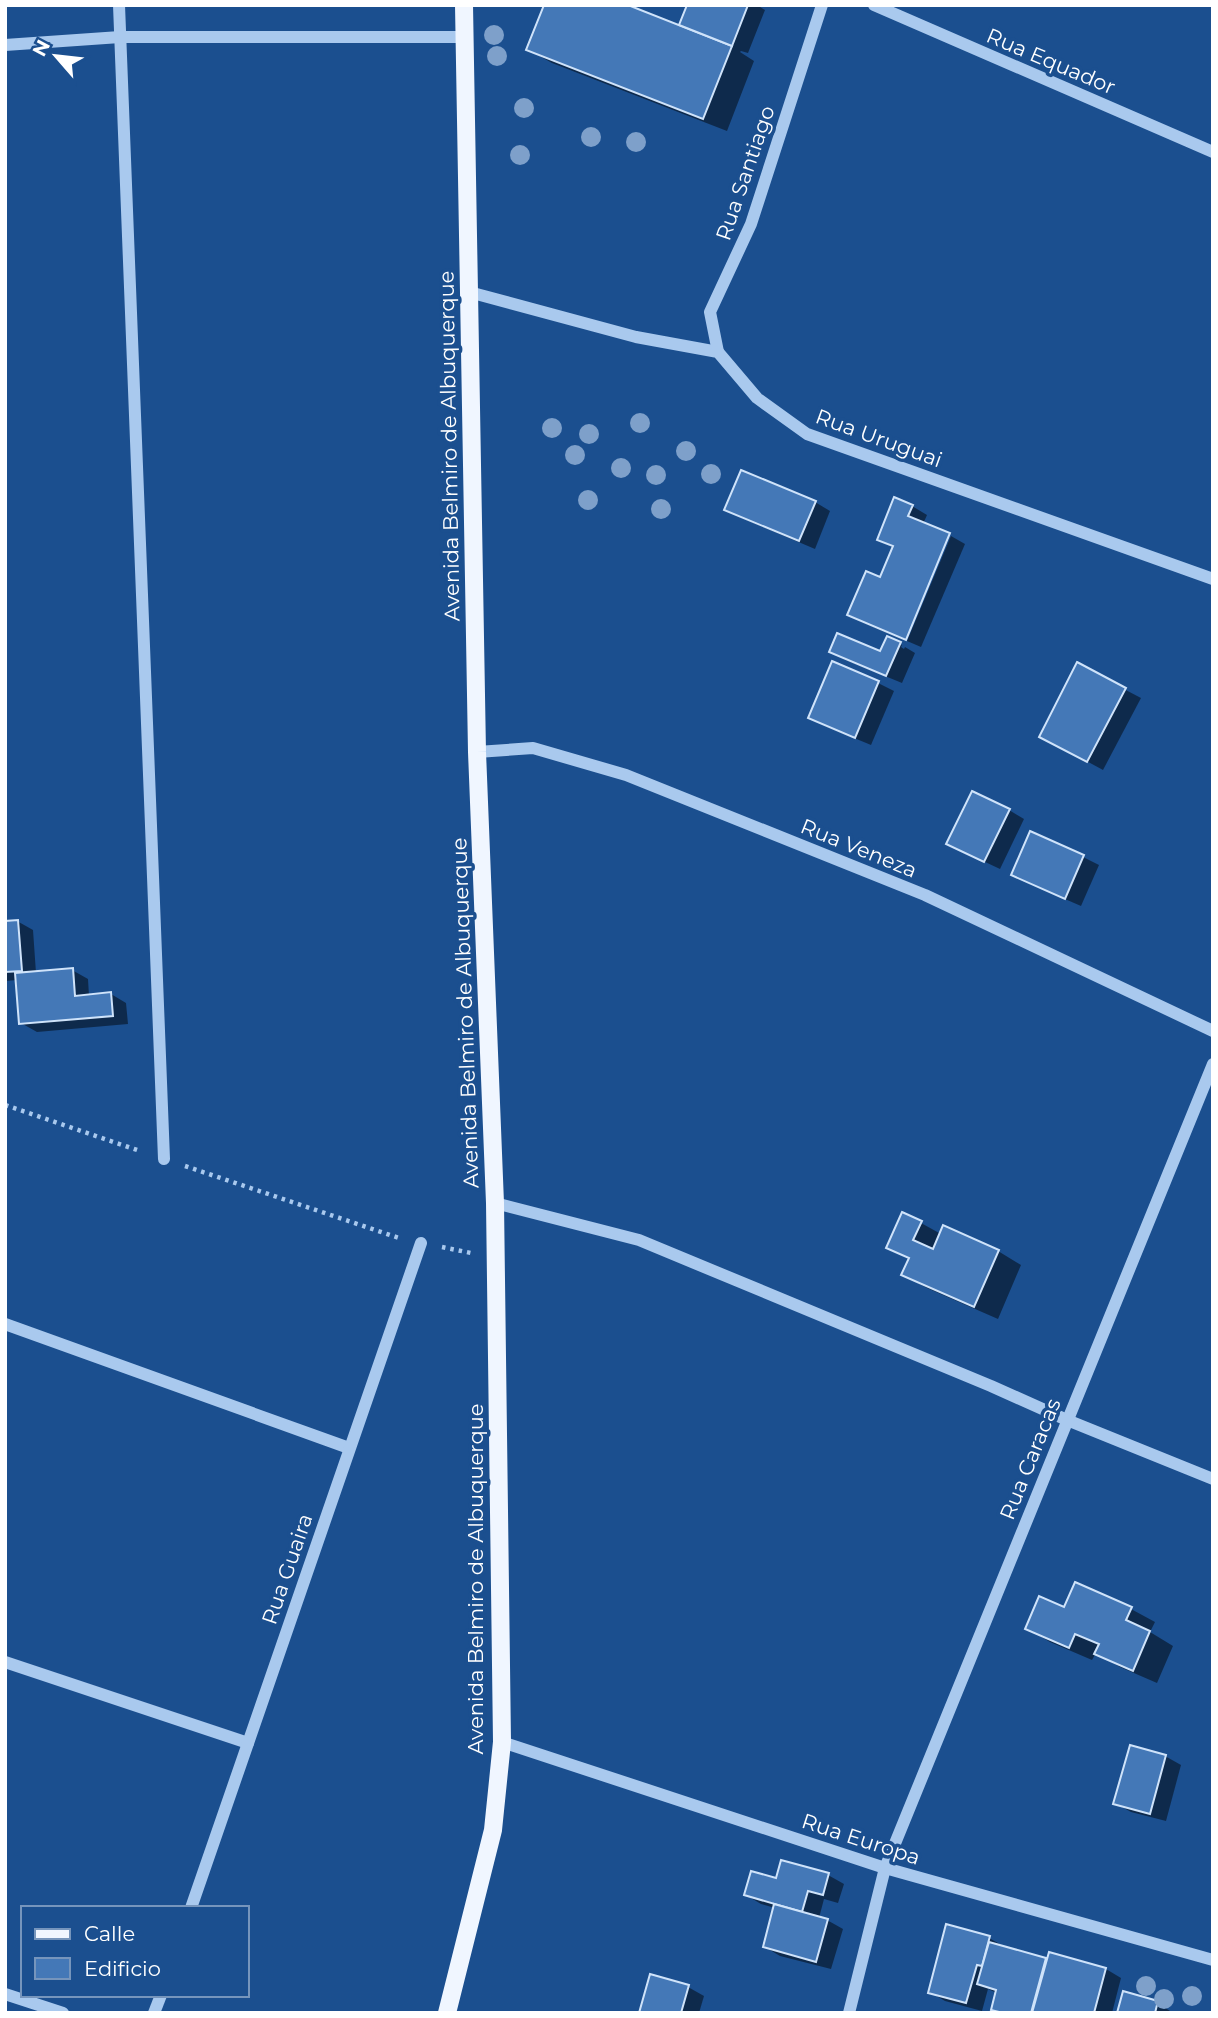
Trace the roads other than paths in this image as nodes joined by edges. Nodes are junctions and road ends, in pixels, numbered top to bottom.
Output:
1 (119, 5) edge
2 (464, 5) edge
3 (822, 5) edge
4 (874, 5) edge
5 (120, 37) junction
6 (465, 37) junction
7 (5, 46) edge
8 (1213, 152) edge
9 (469, 292) junction
10 (718, 352) junction
11 (1213, 579) edge
12 (477, 752) junction
13 (1213, 1031) edge
14 (1213, 1064) edge
15 (164, 1158) road end
16 (495, 1203) junction
17 (421, 1242) road end
18 (5, 1324) edge
19 (1066, 1420) junction
20 (349, 1448) junction
21 (1213, 1479) edge
22 (5, 1662) edge
23 (502, 1742) junction
24 (248, 1743) junction
25 (885, 1868) junction
26 (192, 1906) edge
27 (1213, 1960) edge
28 (5, 1994) edge
29 (63, 2013) edge
30 (447, 2013) edge
31 (849, 2013) edge

1 - 5 street
2 - 6 main road, Avenida Belmiro de Albuquerque
3 - 10 street, Rua Santiago
4 - 8 street, Rua Equador
5 - 6 street
5 - 7 street
5 - 15 street
6 - 9 main road, Avenida Belmiro de Albuquerque
9 - 10 street
9 - 12 main road, Avenida Belmiro de Albuquerque
10 - 11 street, Rua Uruguai
12 - 13 street, Rua Veneza
12 - 16 main road, Avenida Belmiro de Albuquerque
14 - 19 street, Rua Caracas
16 - 19 street
16 - 23 main road, Avenida Belmiro de Albuquerque
17 - 20 street, Rua Guaira
18 - 20 street
19 - 21 street
19 - 25 street, Rua Caracas
20 - 24 street, Rua Guaira
22 - 24 street
23 - 25 street, Rua Europa
23 - 30 main road, Avenida Belmiro de Albuquerque
24 - 26 street, Rua Guaira
25 - 27 street, Rua Europa
25 - 31 street, Rua Caracas
28 - 29 street

